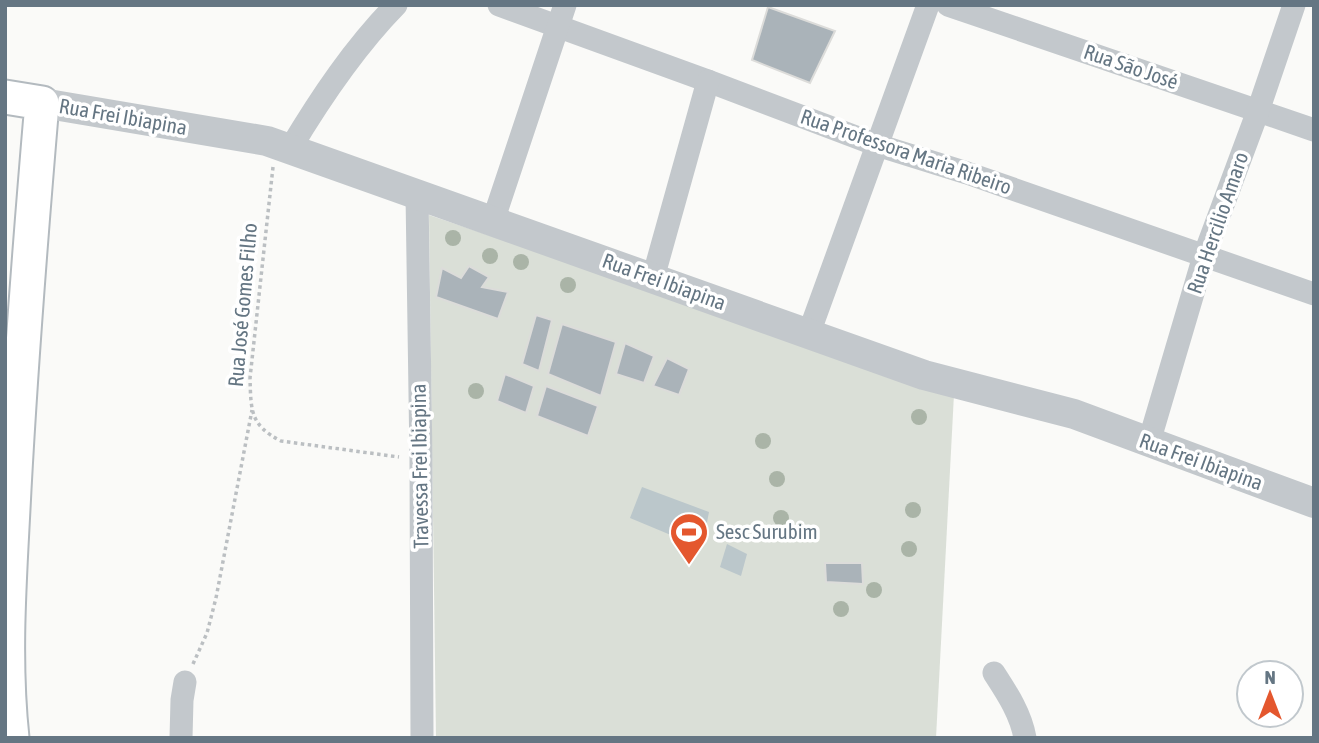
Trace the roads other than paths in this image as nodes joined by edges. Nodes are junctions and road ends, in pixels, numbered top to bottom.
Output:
1 (397, 5) edge
2 (499, 5) edge
3 (928, 5) edge
4 (948, 5) edge
5 (1294, 5) edge
6 (562, 16) edge
7 (708, 81) junction
8 (5, 97) edge
9 (41, 103) junction
10 (1258, 111) junction
11 (1314, 130) edge
12 (877, 145) junction
13 (284, 147) junction
14 (417, 194) junction
15 (493, 221) junction
16 (1204, 256) junction
17 (653, 278) junction
18 (1314, 294) edge
19 (808, 334) junction
20 (1149, 443) junction
21 (1314, 503) edge
22 (6, 666) edge
23 (994, 673) dead end
24 (185, 682) road end
25 (12, 738) edge
26 (181, 738) edge
27 (422, 738) edge
28 (1025, 738) edge

1 - 13 street
2 - 6 street, Rua Professora Maria Ribeiro
3 - 12 street
4 - 10 street, Rua São José
5 - 10 street, Rua Hercilio Amaro
6 - 7 street, Rua Professora Maria Ribeiro
6 - 15 street
7 - 12 street, Rua Professora Maria Ribeiro
7 - 17 street
8 - 9 main road, Rua Frei Ibiapina
9 - 13 street, Rua Frei Ibiapina
9 - 22 main road
10 - 11 street, Rua São José
10 - 16 street, Rua Hercilio Amaro
12 - 16 street, Rua Professora Maria Ribeiro
12 - 19 street
13 - 14 street, Rua Frei Ibiapina
14 - 15 street, Rua Frei Ibiapina
14 - 27 street, Travessa Frei Ibiapina
15 - 17 street, Rua Frei Ibiapina
16 - 18 street, Rua Professora Maria Ribeiro
16 - 20 street, Rua Hercilio Amaro
17 - 19 street, Rua Frei Ibiapina
19 - 20 street, Rua Frei Ibiapina
20 - 21 street, Rua Frei Ibiapina
22 - 25 main road
23 - 28 street
24 - 26 street

